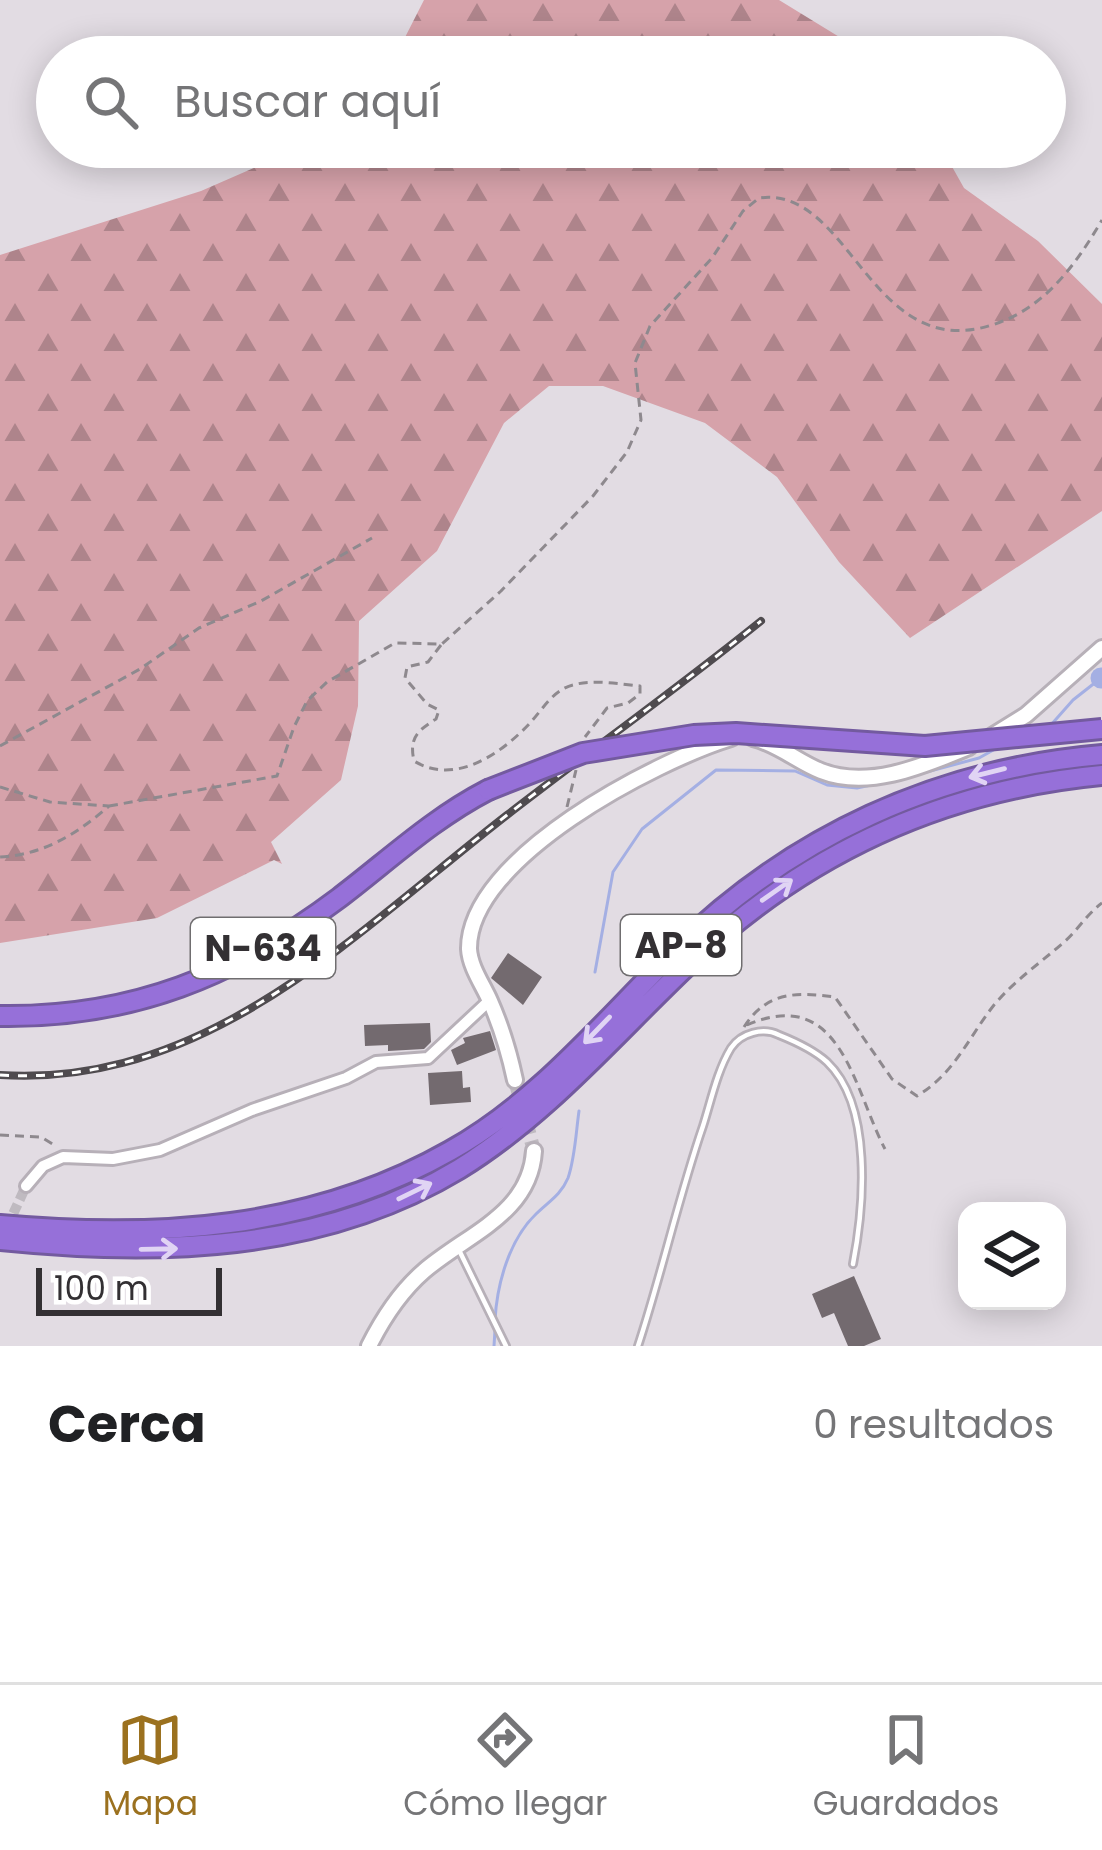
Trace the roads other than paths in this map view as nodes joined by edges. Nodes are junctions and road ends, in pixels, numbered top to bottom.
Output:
1 (1102, 648) edge
2 (1102, 729) edge
3 (1102, 755) edge
4 (1102, 775) edge
5 (490, 1000) junction
6 (0, 1016) edge
7 (515, 1080) tunnel mouth
8 (534, 1151) tunnel mouth
9 (26, 1186) tunnel mouth
10 (0, 1225) edge
11 (0, 1240) edge
12 (458, 1248) junction
13 (854, 1264) dead end
14 (369, 1346) edge
15 (506, 1346) edge
16 (638, 1346) edge

1 - 5 street
2 - 6 highway, N-634, bridge
3 -> 10 highway, AP-8
11 -> 4 highway, AP-8
5 - 7 street
5 - 9 street
8 - 12 street
12 - 14 street
12 - 15 lane
13 - 16 lane

